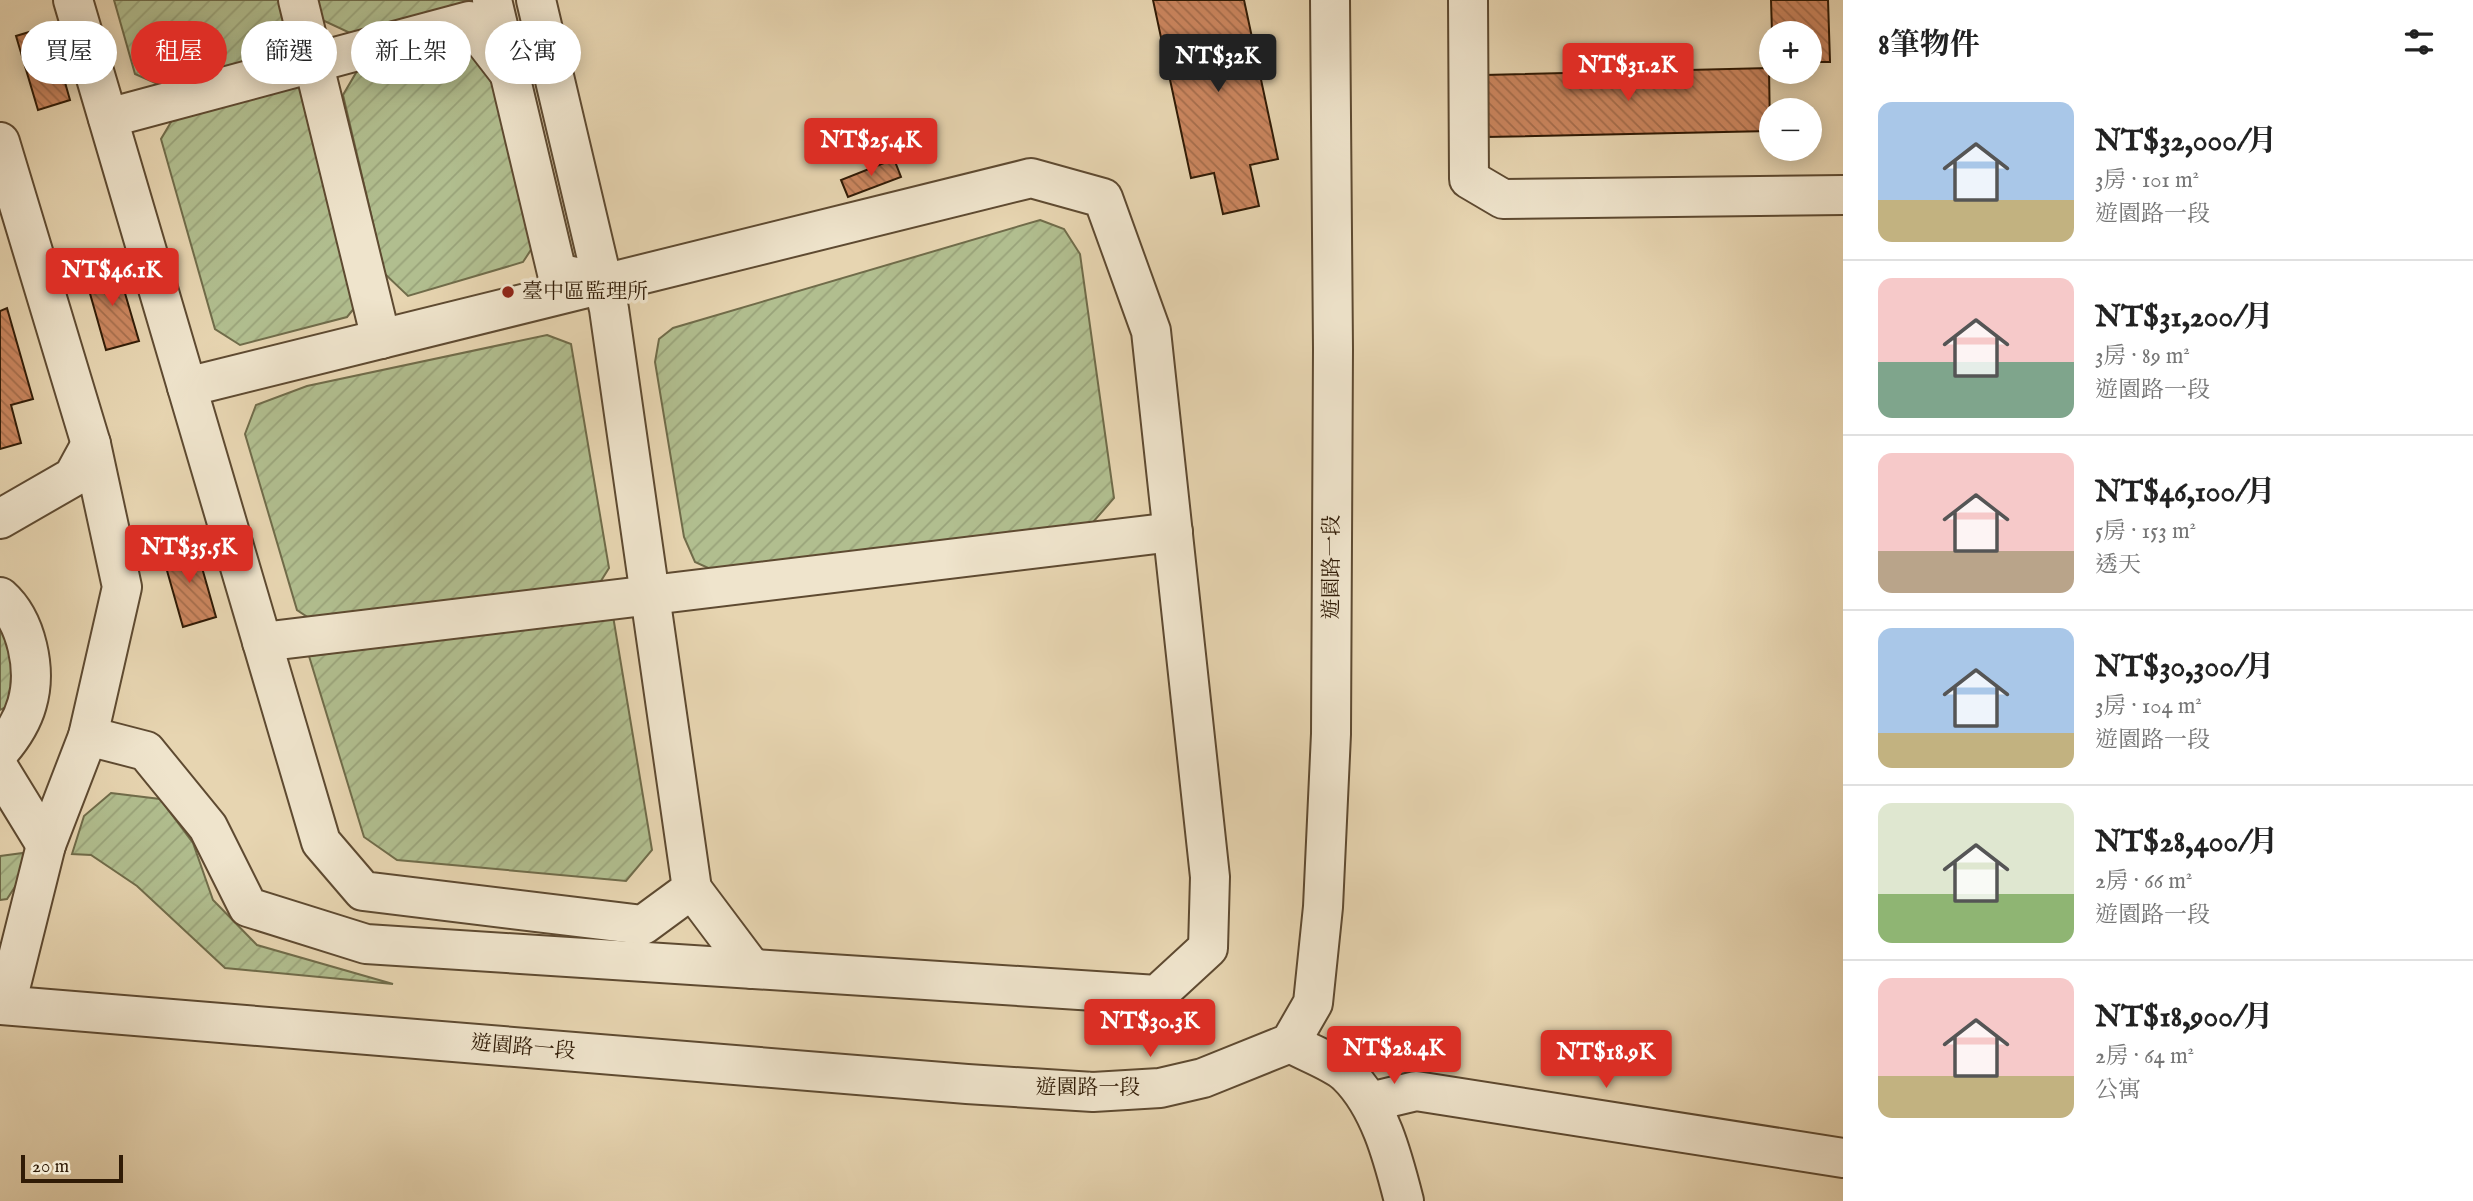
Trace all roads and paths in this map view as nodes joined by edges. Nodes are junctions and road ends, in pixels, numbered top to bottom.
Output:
1 (73, 0) edge
2 (298, 0) edge
3 (492, 0) edge
4 (536, 0) edge
5 (1330, 0) edge
6 (1468, 0) edge
7 (303, 21) edge
8 (497, 21) edge
9 (485, 42) edge
10 (337, 57) edge
11 (241, 82) edge
12 (319, 84) edge
13 (512, 84) edge
14 (108, 118) junction
15 (0, 142) edge
16 (1843, 195) edge
17 (603, 283) junction
18 (381, 338) junction
19 (187, 387) junction
20 (91, 444) junction
21 (0, 519) edge
22 (1172, 532) junction
23 (650, 595) junction
24 (0, 597) edge
25 (262, 642) junction
26 (88, 737) junction
27 (0, 751) edge
28 (0, 770) edge
29 (46, 845) junction
30 (692, 889) junction
31 (752, 969) junction
32 (2, 1002) edge
33 (1290, 1043) junction
34 (1370, 1102) junction
35 (1843, 1158) edge
36 (1404, 1201) edge

1 - 14 street
2 - 7 street
3 - 8 street
4 - 17 street
5 - 33 street, 遊園路一段
6 - 16 street
9 - 10 street
11 - 14 street
12 - 18 street
13 - 17 street
14 - 19 street
15 - 20 street
17 - 18 street
17 - 22 street
17 - 23 street
18 - 19 street
19 - 25 street
20 - 21 street
20 - 26 street
22 - 23 street
22 - 31 street
23 - 25 street
23 - 30 street
24 - 27 street
25 - 30 street
26 - 29 street
26 - 31 street
28 - 29 street
29 - 32 street
30 - 31 street
32 - 33 street, 遊園路一段
33 - 34 street
34 - 35 street
34 - 36 street

